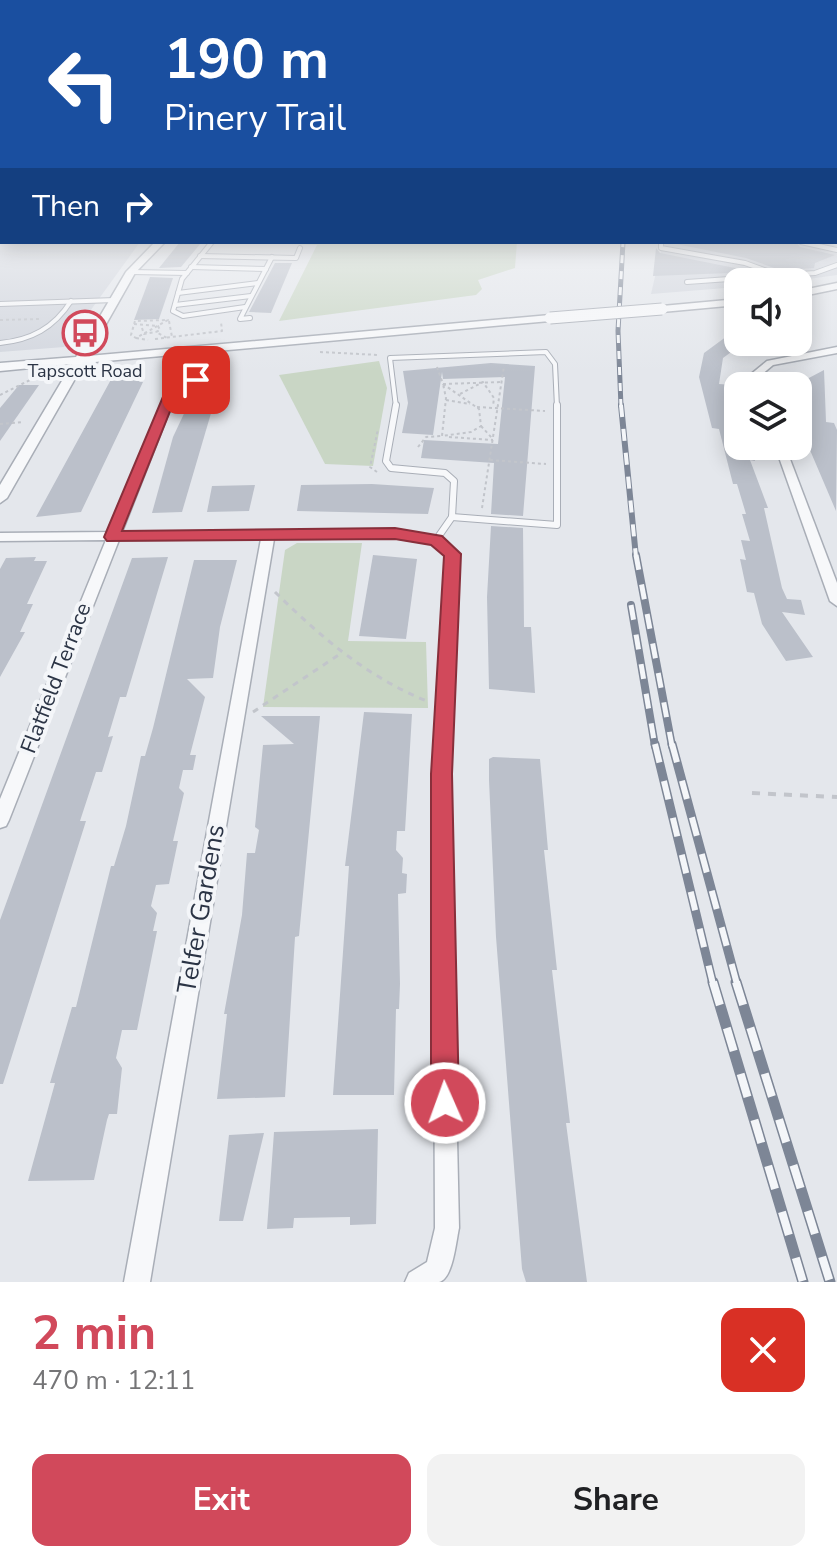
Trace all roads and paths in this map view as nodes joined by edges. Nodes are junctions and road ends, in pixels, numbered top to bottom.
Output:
1 (151, 252) edge
2 (204, 252) edge
3 (298, 252) edge
4 (686, 252) edge
5 (200, 256) junction
6 (272, 257) junction
7 (837, 265) edge
8 (191, 267) junction
9 (760, 268) edge
10 (266, 269) junction
11 (131, 272) junction
12 (187, 273) junction
13 (812, 273) edge
14 (724, 279) edge
15 (687, 282) dead end
16 (258, 283) junction
17 (837, 286) edge
18 (812, 291) edge
19 (178, 293) junction
20 (251, 296) junction
21 (115, 300) junction
22 (71, 301) junction
23 (724, 303) edge
24 (0, 304) edge
25 (175, 305) junction
26 (245, 307) junction
27 (220, 311) junction
28 (250, 318) dead end
29 (40, 319) dead end
30 (169, 319) dead end
31 (0, 320) edge
32 (134, 324) junction
33 (158, 326) junction
34 (143, 327) junction
35 (156, 332) junction
36 (144, 334) junction
37 (169, 337) junction
38 (136, 338) junction
39 (0, 343) edge
40 (837, 350) edge
41 (505, 354) junction
42 (434, 356) junction
43 (79, 357) junction
44 (0, 360) edge
45 (0, 367) edge
46 (46, 372) dead end
47 (759, 372) edge
48 (196, 380) dead end
49 (483, 382) junction
50 (502, 382) junction
51 (443, 384) junction
52 (460, 394) junction
53 (0, 395) edge
54 (446, 400) junction
55 (475, 406) junction
56 (493, 406) junction
57 (498, 407) junction
58 (557, 412) junction
59 (23, 422) dead end
60 (0, 424) edge
61 (481, 426) junction
62 (442, 436) junction
63 (493, 440) junction
64 (418, 447) dead end
65 (490, 460) junction
66 (785, 460) edge
67 (557, 465) junction
68 (0, 498) edge
69 (452, 517) junction
70 (467, 518) junction
71 (0, 537) edge
72 (112, 537) junction
73 (268, 537) junction
74 (436, 540) junction
75 (261, 578) junction
76 (837, 601) edge
77 (340, 654) junction
78 (443, 707) junction
79 (233, 727) junction
80 (752, 793) dead end
81 (837, 797) edge
82 (0, 820) edge
83 (137, 1282) edge
84 (418, 1282) edge

1 - 11 street
2 - 5 lane
3 - 6 lane
4 - 9 lane
5 - 6 lane
5 - 8 lane
6 - 10 lane
7 - 13 lane
8 - 10 lane
8 - 12 lane
10 - 16 lane
11 - 12 lane
11 - 21 street
12 - 19 lane
14 - 15 lane
16 - 19 lane
16 - 20 lane
17 - 18 street
19 - 25 lane
20 - 25 lane
20 - 26 lane
21 - 22 lane
21 - 43 street
22 - 24 lane
22 - 39 lane
23 - 43 street, bridge
25 - 27 lane
26 - 27 lane
26 - 28 lane
27 - 37 path
29 - 31 path
30 - 37 path
32 - 33 path
32 - 34 path
32 - 38 path
33 - 34 path
33 - 35 path
33 - 36 path
34 - 36 path
35 - 36 path
35 - 37 path
36 - 38 path
37 - 38 path
40 - 47 street
41 - 42 lane
41 - 50 path
41 - 58 lane
42 - 51 path
42 - 69 lane
43 - 44 street
43 - 45 street
43 - 68 street
46 - 53 path
48 - 72 street, Flatfield Terrace
49 - 50 path
49 - 51 path
49 - 52 path
49 - 56 path
50 - 57 path
51 - 52 path
51 - 54 path
52 - 55 path
54 - 55 path
54 - 62 path
55 - 56 path
55 - 61 path
56 - 57 path
57 - 58 path
57 - 63 path
58 - 67 lane
59 - 60 path
61 - 62 path
61 - 63 path
62 - 63 path
62 - 64 path
63 - 65 path
65 - 67 path
65 - 70 path
66 - 76 street
67 - 70 lane
69 - 70 lane
69 - 74 lane
71 - 72 street
72 - 73 street
72 - 82 street, Flatfield Terrace
73 - 74 street
73 - 75 street, Telfer Gardens
74 - 78 street
75 - 77 path
75 - 79 street, Telfer Gardens
77 - 78 path
77 - 79 path
78 - 84 street
79 - 83 street, Telfer Gardens
80 - 81 path

